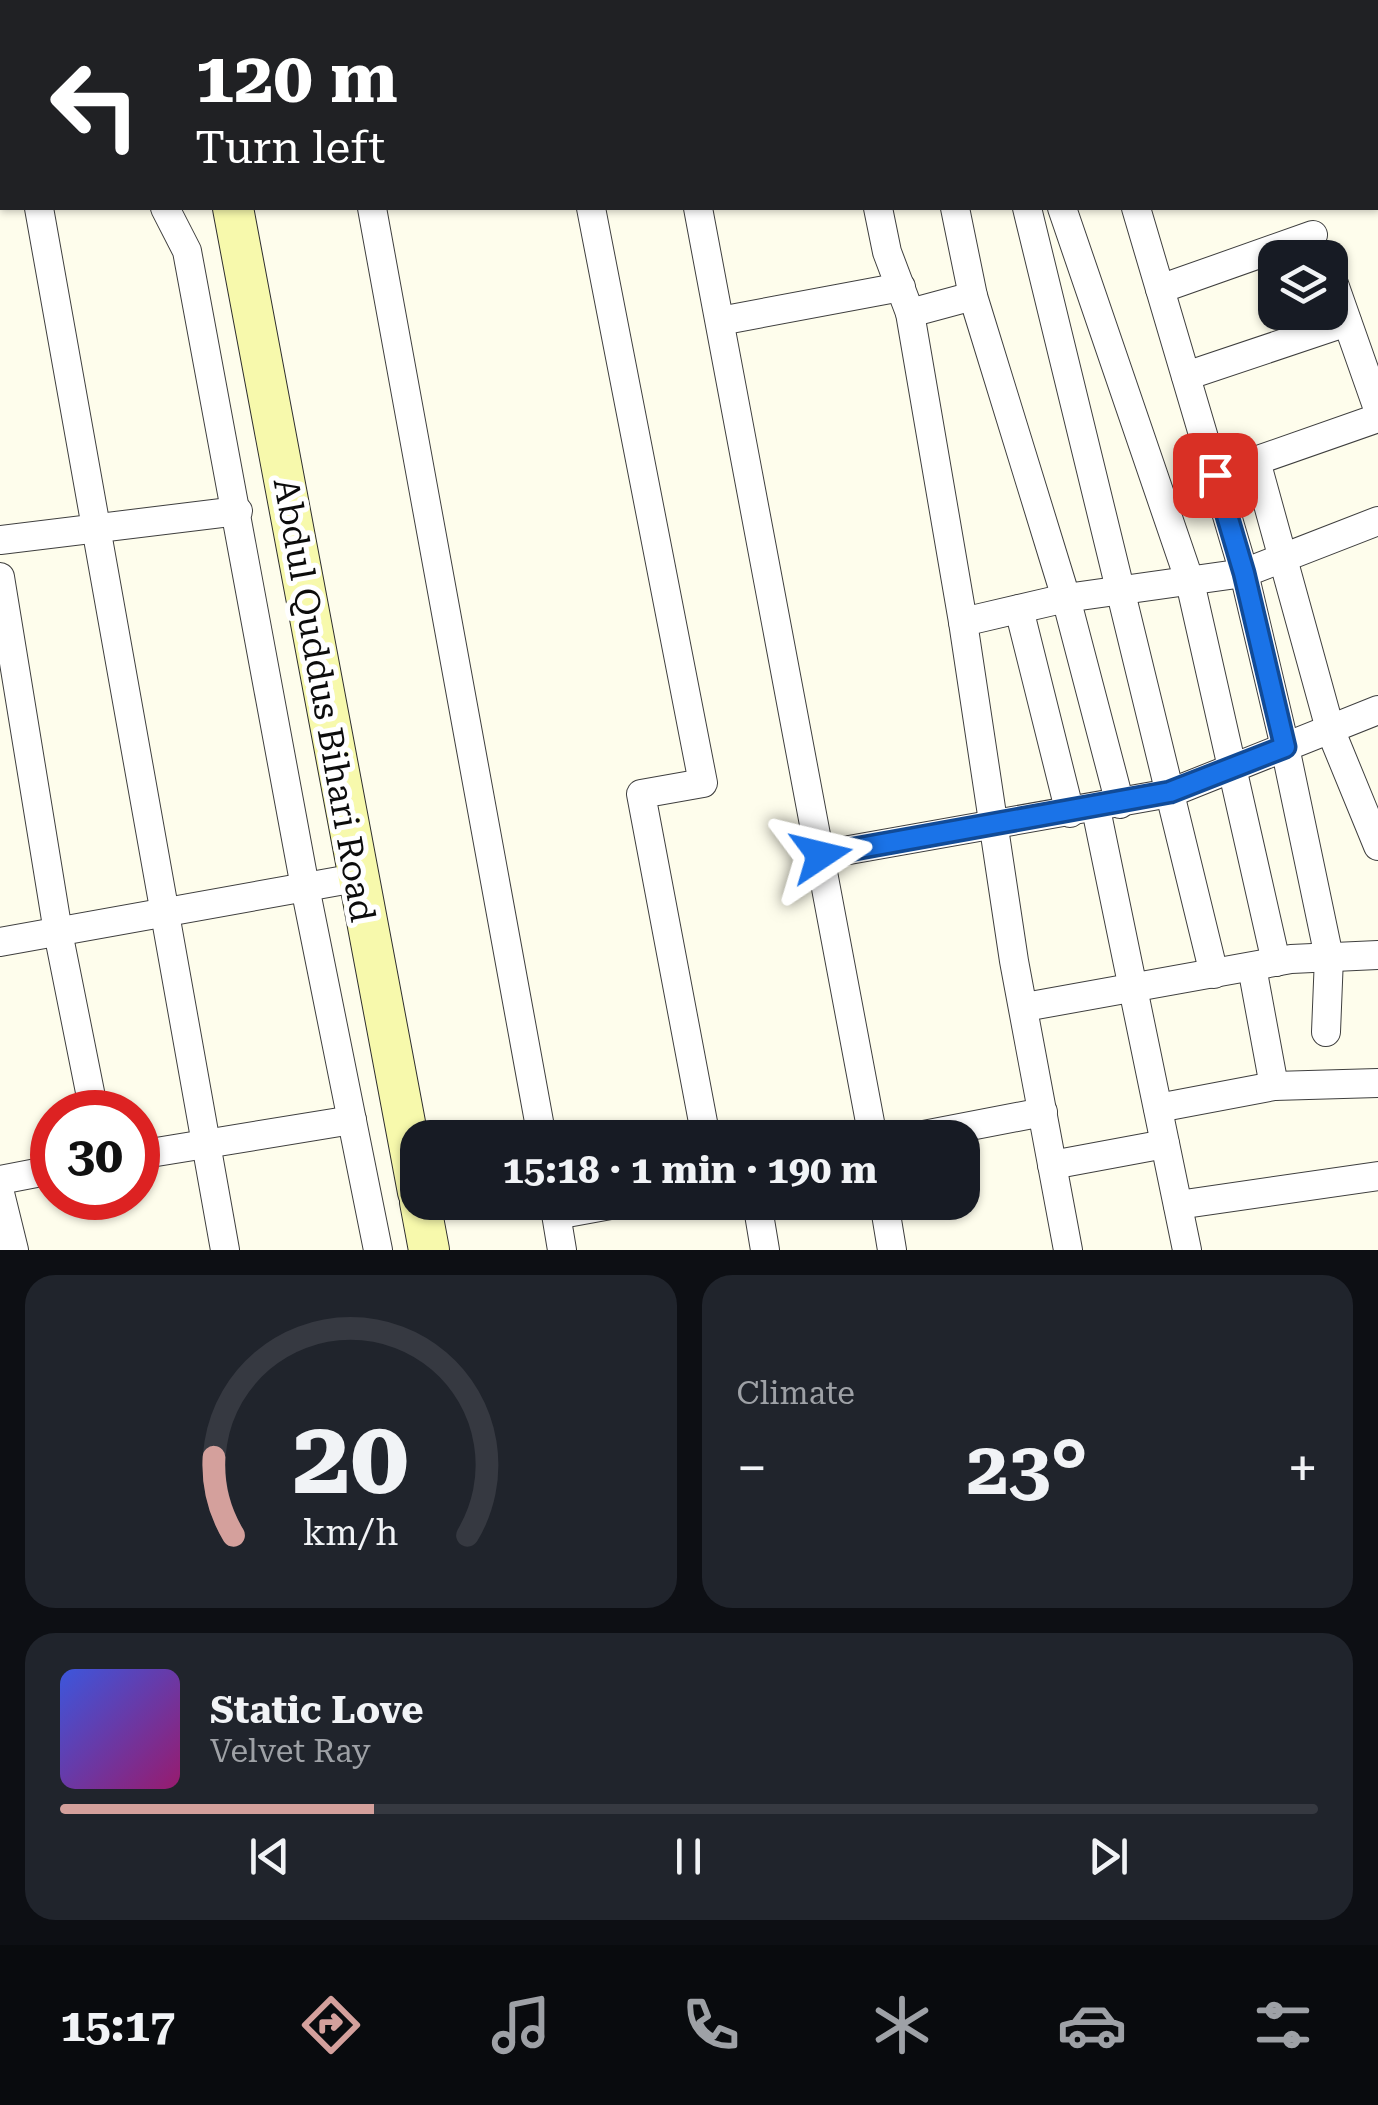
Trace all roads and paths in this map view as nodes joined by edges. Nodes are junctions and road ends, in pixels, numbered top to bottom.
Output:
1 (39, 210) edge
2 (166, 210) edge
3 (233, 210) edge
4 (372, 210) edge
5 (591, 210) edge
6 (698, 210) edge
7 (879, 210) edge
8 (956, 210) edge
9 (1026, 210) edge
10 (1063, 210) edge
11 (1137, 210) edge
12 (1313, 235) dead end
13 (1160, 289) junction
14 (974, 296) junction
15 (905, 300) junction
16 (720, 321) junction
17 (1348, 325) edge
18 (1323, 330) edge
19 (1186, 376) junction
20 (1378, 409) edge
21 (1378, 418) edge
22 (1256, 461) junction
23 (1215, 475) junction
24 (238, 511) junction
25 (1378, 521) edge
26 (97, 528) junction
27 (0, 540) edge
28 (1285, 557) junction
29 (1244, 573) junction
30 (0, 577) edge
31 (1190, 582) junction
32 (1121, 594) junction
33 (1066, 598) junction
34 (1019, 609) junction
35 (963, 622) junction
36 (1378, 710) edge
37 (1330, 729) junction
38 (1285, 747) junction
39 (1234, 767) junction
40 (1170, 792) junction
41 (1095, 809) junction
42 (993, 826) junction
43 (1378, 846) edge
44 (821, 855) junction
45 (356, 878) junction
46 (305, 887) junction
47 (162, 913) junction
48 (58, 932) junction
49 (0, 942) edge
50 (1378, 955) edge
51 (1330, 957) junction
52 (1264, 964) junction
53 (1214, 974) junction
54 (1133, 990) junction
55 (1025, 1007) junction
56 (1326, 1032) dead end
57 (1378, 1083) edge
58 (1274, 1086) junction
59 (90, 1090) edge
60 (1158, 1108) junction
61 (1043, 1112) junction
62 (352, 1120) junction
63 (404, 1120) edge
64 (539, 1120) edge
65 (703, 1120) edge
66 (871, 1120) edge
67 (980, 1124) edge
68 (207, 1143) junction
69 (1165, 1144) junction
70 (160, 1150) edge
71 (1052, 1166) junction
72 (30, 1174) edge
73 (1378, 1176) edge
74 (0, 1180) edge
75 (0, 1193) edge
76 (1178, 1205) junction
77 (423, 1220) edge
78 (557, 1220) edge
79 (760, 1220) edge
80 (887, 1220) edge
81 (14, 1250) edge
82 (225, 1250) edge
83 (378, 1250) edge
84 (429, 1250) edge
85 (562, 1250) edge
86 (766, 1250) edge
87 (892, 1250) edge
88 (1068, 1250) edge
89 (1187, 1250) edge

1 - 26 street
2 - 24 street
3 - 45 main road, Abdul Quddus Bihari Road
4 - 64 street
5 - 65 street
6 - 16 street
7 - 15 street
8 - 14 street
9 - 32 street
10 - 31 street
11 - 13 street
12 - 13 street
13 - 19 street
14 - 15 street
14 - 33 street
15 - 16 street
15 - 35 street
16 - 44 street
17 - 20 street
18 - 19 street
19 - 23 street
21 - 22 street
22 - 23 street
22 - 28 street
23 - 29 street
24 - 26 street
24 - 46 street
25 - 28 street
26 - 27 street
26 - 47 street
28 - 29 street
28 - 37 street
29 - 31 street
29 - 38 street
30 - 48 street
31 - 32 street
31 - 39 street
32 - 33 street
32 - 40 street
33 - 34 street
33 - 41 street
34 - 35 street
34 - 41 street
35 - 42 street
36 - 37 street
37 - 38 street
37 - 43 street
38 - 39 street
38 - 51 street
39 - 40 street
39 - 52 street
40 - 41 street
40 - 53 street
41 - 42 street
41 - 54 street
42 - 44 street
42 - 55 street
44 - 66 street
45 - 46 street
45 - 63 main road, Abdul Quddus Bihari Road
46 - 47 street
46 - 62 street
47 - 48 street
47 - 68 street
48 - 49 street
48 - 59 street
50 - 51 street
51 - 52 street
51 - 56 street
52 - 53 street
52 - 58 street
53 - 54 street
54 - 55 street
54 - 60 street
55 - 61 street
57 - 58 street
58 - 60 street
60 - 69 street
61 - 67 street
61 - 71 street
62 - 68 street
62 - 83 street
68 - 70 street
68 - 82 street
69 - 71 street
69 - 76 street
71 - 88 street
72 - 74 street
73 - 76 street
75 - 81 street
76 - 89 street
77 - 84 main road
78 - 85 street
79 - 86 street
80 - 87 street

